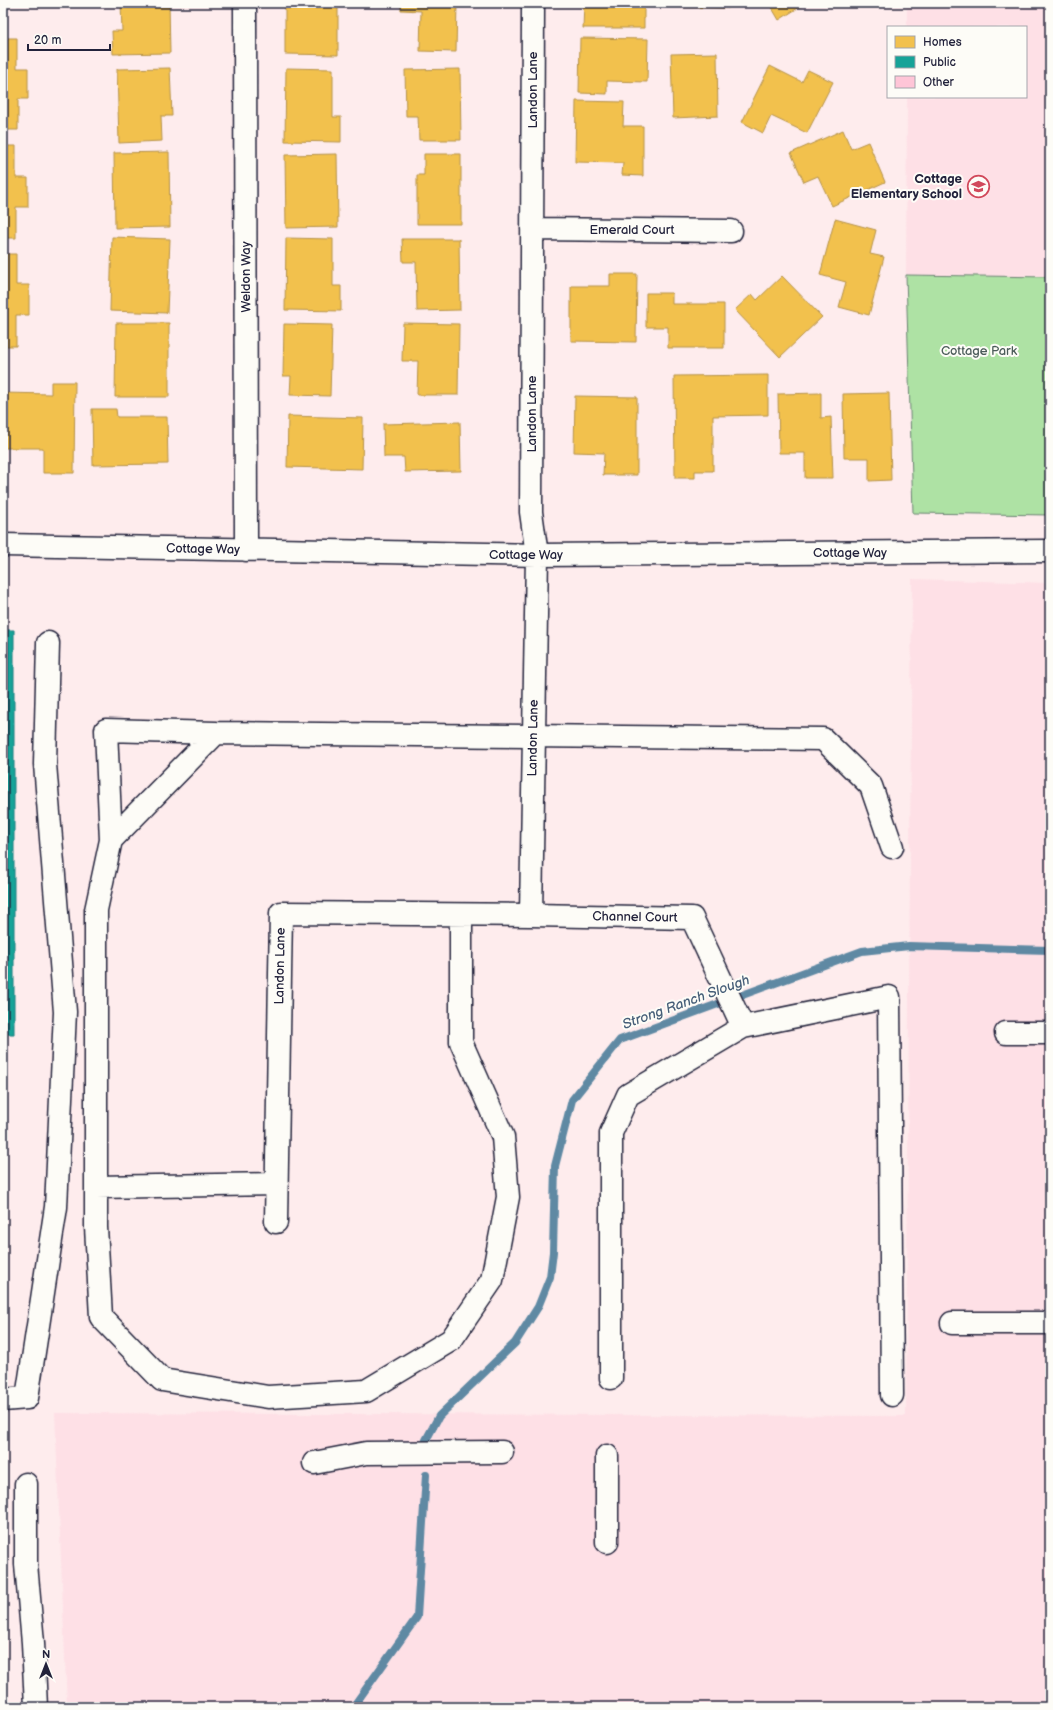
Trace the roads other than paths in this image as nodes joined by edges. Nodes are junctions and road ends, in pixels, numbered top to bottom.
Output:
1 (245, 3) edge
2 (533, 3) edge
3 (532, 229) junction
4 (731, 231) dead end
5 (3, 545) edge
6 (246, 550) junction
7 (1050, 551) edge
8 (537, 555) junction
9 (48, 643) dead end
10 (216, 733) junction
11 (533, 735) junction
12 (111, 840) junction
13 (892, 847) dead end
14 (461, 915) junction
15 (531, 915) junction
16 (741, 1021) junction
17 (1006, 1033) dead end
18 (1050, 1033) edge
19 (277, 1184) junction
20 (96, 1187) junction
21 (276, 1222) dead end
22 (952, 1323) dead end
23 (1050, 1323) edge
24 (611, 1378) dead end
25 (892, 1395) dead end
26 (3, 1400) edge
27 (502, 1452) dead end
28 (607, 1456) dead end
29 (314, 1463) dead end
30 (26, 1484) dead end
31 (607, 1542) dead end
32 (36, 1707) edge

1 - 6 street, Weldon Way
2 - 3 street, Landon Lane
3 - 4 street, Emerald Court
3 - 8 street, Landon Lane
5 - 6 street, Cottage Way
6 - 8 street, Cottage Way
7 - 8 street, Cottage Way
8 - 11 street, Landon Lane
9 - 26 street
10 - 11 street
10 - 12 street
10 - 12 street
11 - 13 street
11 - 15 street, Landon Lane
12 - 20 street
14 - 15 street, Landon Lane
14 - 19 street, Landon Lane
14 - 20 street
15 - 16 street, Channel Court
16 - 24 street
16 - 25 street
17 - 18 street
19 - 20 street
19 - 21 street, Landon Lane
22 - 23 street
27 - 29 street
28 - 31 street
30 - 32 street

